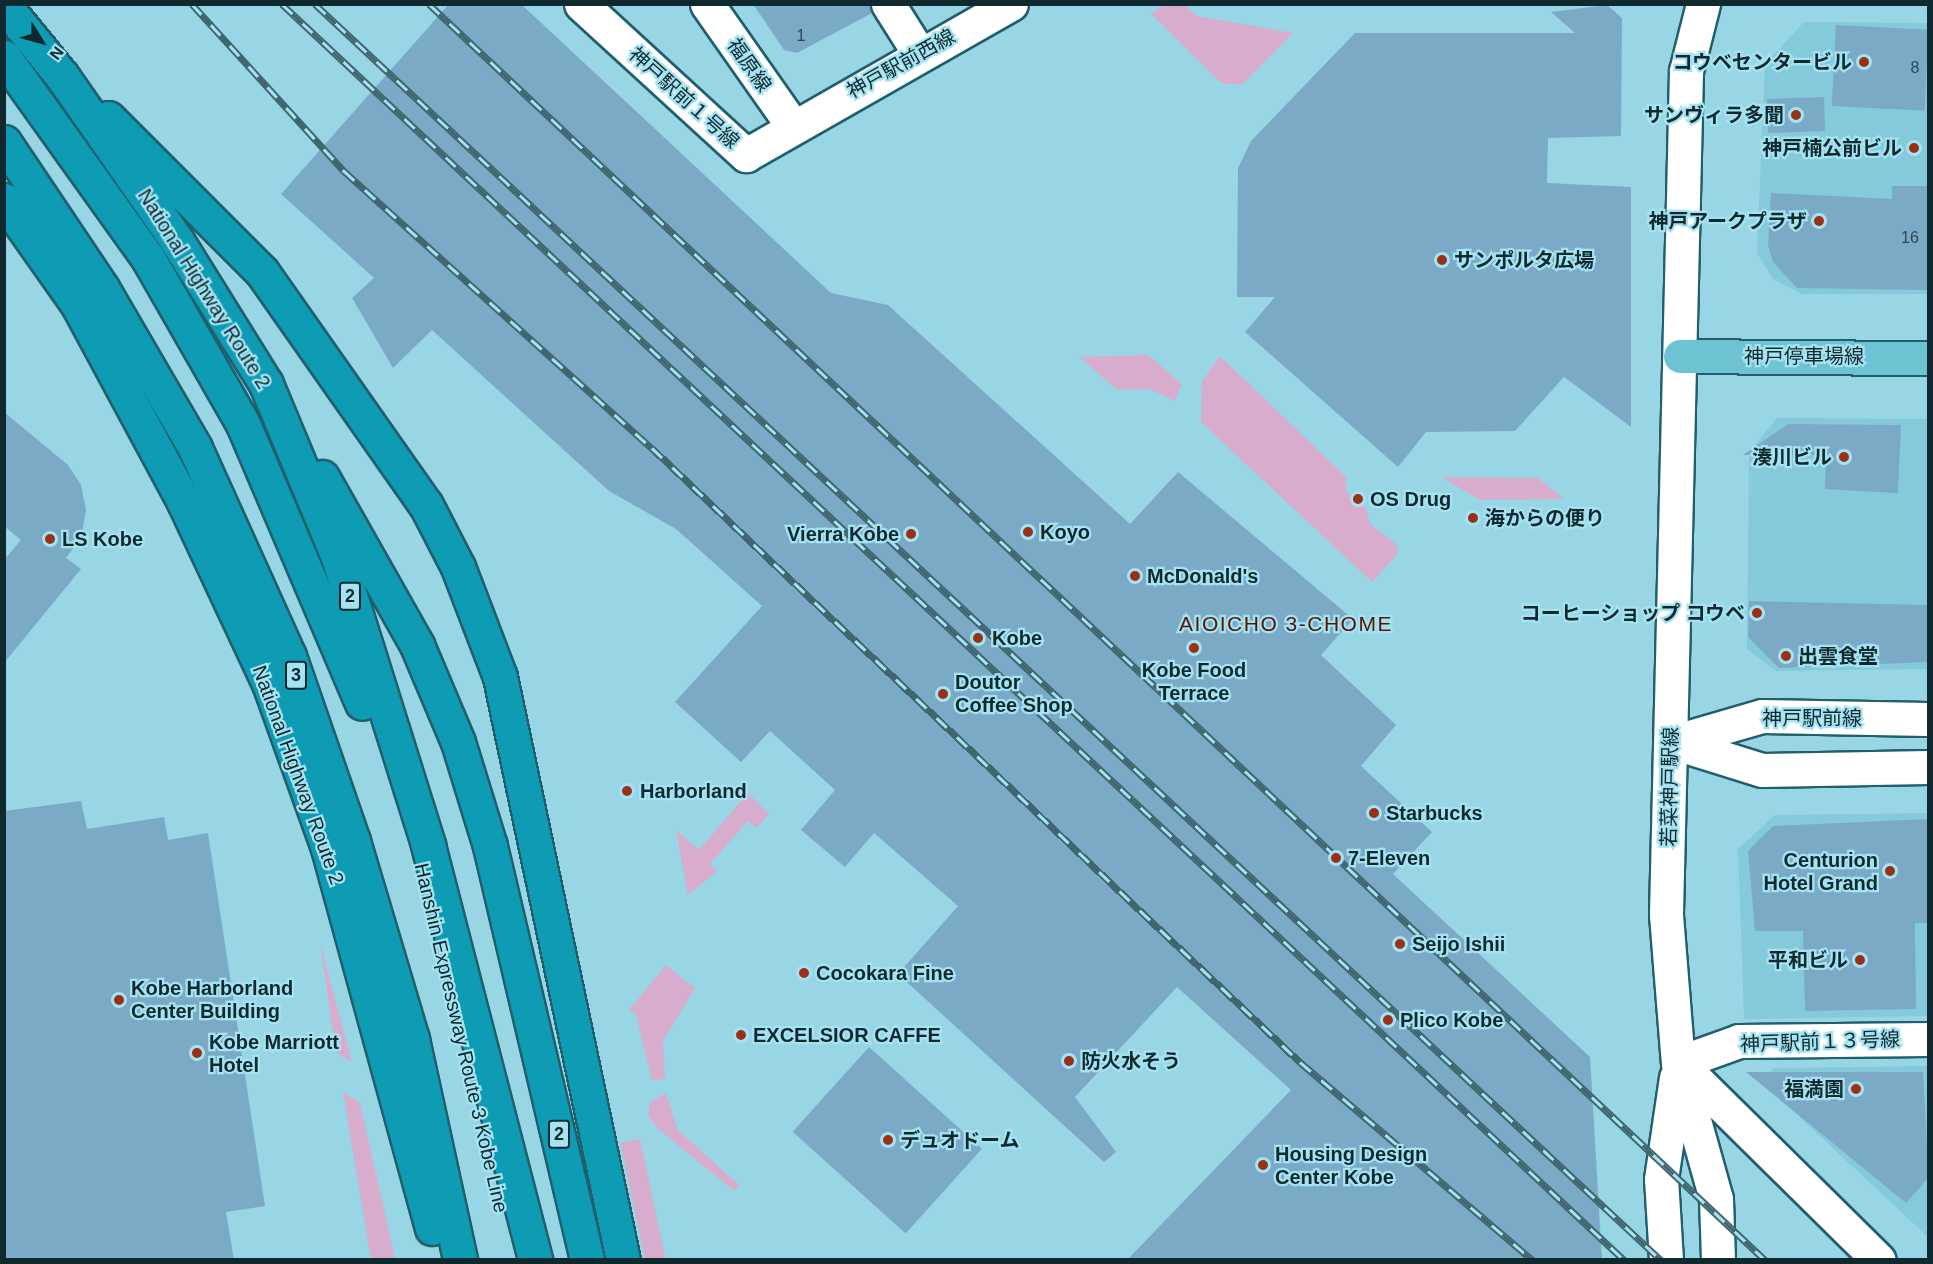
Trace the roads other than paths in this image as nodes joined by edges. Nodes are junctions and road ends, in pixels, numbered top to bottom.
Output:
1 (581, 4) edge
2 (707, 4) edge
3 (888, 4) edge
4 (1011, 4) edge
5 (1703, 4) edge
6 (4, 5) edge
7 (919, 53) junction
8 (4, 57) edge
9 (62, 76) junction
10 (792, 125) junction
11 (4, 142) edge
12 (4, 200) edge
13 (1680, 356) junction
14 (1929, 358) edge
15 (266, 384) junction
16 (1929, 719) edge
17 (1671, 742) junction
18 (1929, 767) edge
19 (1929, 1039) edge
20 (1678, 1063) junction
21 (438, 1260) edge
22 (460, 1260) edge
23 (513, 1260) edge
24 (535, 1260) edge
25 (587, 1260) edge
26 (623, 1260) edge
27 (1666, 1260) edge
28 (1718, 1260) edge
29 (1879, 1260) edge

1 - 10 street, 神戸駅前１号線
2 - 10 street, 福原線
3 - 7 street
4 - 7 street, 神戸駅前西線
5 - 13 street, 若菜神戸駅線
6 - 9 highway, National Highway Route 2 / 2
7 - 10 street, 神戸駅前西線
8 - 23 highway, Hanshin Expressway Route 3 Kobe Line
9 - 15 highway, National Highway Route 2 / 2
9 - 26 highway
11 - 22 highway, 3
12 - 21 highway, National Highway Route 2
13 - 14 main road, 神戸停車場線
13 - 17 street, 若菜神戸駅線
15 - 24 highway, National Highway Route 2 / 2
15 - 25 highway, 2
16 - 17 street, 神戸駅前線
17 - 18 street
17 - 20 street, 若菜神戸駅線
19 - 20 street, 神戸駅前１３号線
20 - 27 street
20 - 28 street
20 - 29 street

